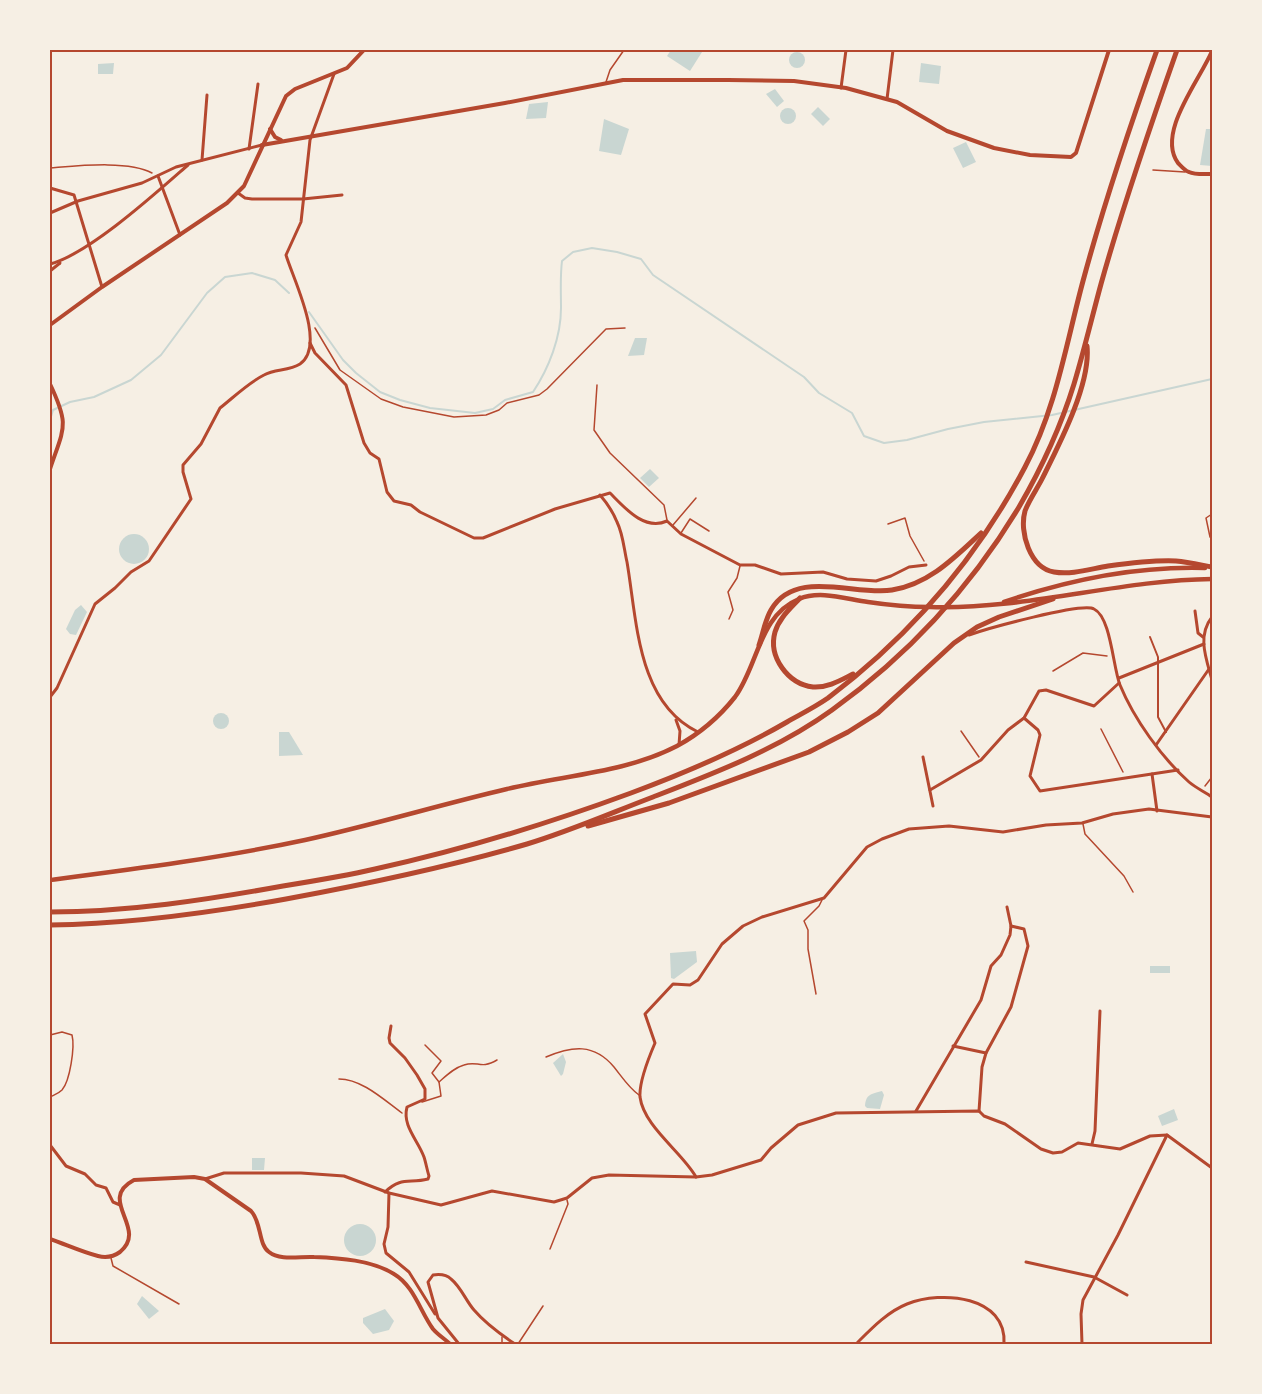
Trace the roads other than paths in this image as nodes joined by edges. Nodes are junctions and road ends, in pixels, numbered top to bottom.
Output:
1 (364, 50) edge
2 (624, 50) edge
3 (846, 50) edge
4 (893, 50) edge
5 (1109, 50) edge
6 (1157, 50) edge
7 (1178, 50) edge
8 (1212, 51) edge
9 (1212, 58) edge
10 (1207, 63) junction
11 (334, 74) junction
12 (606, 83) junction
13 (258, 84) dead end
14 (841, 88) junction
15 (207, 95) dead end
16 (887, 99) junction
17 (270, 129) junction
18 (312, 135) junction
19 (282, 140) junction
20 (262, 145) junction
21 (249, 149) junction
22 (202, 160) junction
23 (189, 164) junction
24 (1153, 170) dead end
25 (1189, 172) junction
26 (1212, 174) edge
27 (158, 176) junction
28 (162, 187) junction
29 (50, 188) edge
30 (238, 193) junction
31 (342, 195) dead end
32 (303, 199) junction
33 (78, 201) junction
34 (50, 213) edge
35 (180, 235) junction
36 (90, 244) junction
37 (63, 261) junction
38 (50, 264) edge
39 (50, 271) edge
40 (102, 287) junction
41 (50, 325) edge
42 (1087, 340) junction
43 (310, 343) junction
44 (50, 384) edge
45 (597, 385) dead end
46 (50, 469) edge
47 (600, 495) junction
48 (696, 498) dead end
49 (1212, 514) edge
50 (667, 521) junction
51 (673, 526) junction
52 (989, 526) junction
53 (709, 531) dead end
54 (681, 534) junction
55 (1212, 539) edge
56 (740, 565) junction
57 (926, 565) road end
58 (1212, 568) edge
59 (1212, 579) edge
60 (800, 598) junction
61 (1053, 599) junction
62 (996, 604) junction
63 (1195, 611) dead end
64 (1212, 616) edge
65 (729, 619) dead end
66 (1150, 637) dead end
67 (1203, 637) junction
68 (962, 638) junction
69 (1204, 644) junction
70 (759, 645) junction
71 (1158, 662) junction
72 (863, 669) junction
73 (1209, 669) junction
74 (1204, 676) junction
75 (1119, 680) junction
76 (1212, 680) edge
77 (50, 697) edge
78 (1024, 718) junction
79 (676, 719) junction
80 (698, 732) junction
81 (1166, 732) junction
82 (679, 745) junction
83 (1156, 745) junction
84 (923, 757) dead end
85 (1179, 770) junction
86 (1152, 774) junction
87 (930, 790) junction
88 (1212, 797) edge
89 (933, 806) dead end
90 (1157, 811) junction
91 (1212, 817) edge
92 (1082, 823) junction
93 (557, 834) junction
94 (50, 880) edge
95 (1133, 892) dead end
96 (824, 898) junction
97 (1007, 907) dead end
98 (50, 912) edge
99 (50, 925) edge
100 (1011, 926) junction
101 (816, 994) dead end
102 (1100, 1011) dead end
103 (392, 1026) dead end
104 (50, 1035) edge
105 (425, 1044) dead end
106 (953, 1046) junction
107 (986, 1053) junction
108 (546, 1057) dead end
109 (497, 1060) dead end
110 (439, 1082) junction
111 (640, 1096) junction
112 (50, 1097) edge
113 (422, 1102) junction
114 (916, 1111) junction
115 (979, 1111) junction
116 (1167, 1135) junction
117 (50, 1145) edge
118 (1092, 1145) junction
119 (1212, 1168) edge
120 (696, 1178) junction
121 (205, 1179) junction
122 (385, 1192) junction
123 (389, 1193) junction
124 (567, 1198) junction
125 (120, 1205) junction
126 (50, 1239) edge
127 (550, 1249) dead end
128 (110, 1257) junction
129 (1026, 1262) dead end
130 (1094, 1277) junction
131 (1127, 1295) dead end
132 (179, 1304) dead end
133 (543, 1306) dead end
134 (438, 1318) junction
135 (502, 1336) junction
136 (450, 1344) edge
137 (459, 1344) edge
138 (502, 1344) edge
139 (516, 1344) edge
140 (856, 1344) edge
141 (1004, 1344) edge
142 (1082, 1344) edge

1 - 11 street
2 - 12 lane
3 - 14 street
4 - 16 street
5 - 16 street
6 - 52 highway
7 - 42 highway
8 - 10 street
9 - 10 street
10 - 25 street
11 - 17 street
11 - 18 street
12 - 14 street
12 - 18 street
13 - 21 street
14 - 16 street
15 - 22 street
17 - 19 street
17 - 20 street
18 - 19 street
18 - 32 street
19 - 20 street
20 - 21 street
20 - 30 street
21 - 22 street
22 - 23 street
23 - 27 street
23 - 28 street
24 - 25 lane
25 - 26 street
27 - 28 street
27 - 33 street
28 - 35 street
28 - 36 street
29 - 33 street
30 - 32 street
30 - 35 street
31 - 32 street
32 - 43 street
33 - 34 street
33 - 36 street
35 - 40 street
36 - 37 street
36 - 40 street
37 - 38 street
37 - 39 street
40 - 41 street
42 - 58 highway
42 - 93 highway
43 - 47 street
43 - 77 street
44 - 46 street
45 - 50 lane
47 - 50 street
47 - 79 street
48 - 51 lane
49 - 55 lane
50 - 51 street
51 - 54 street
52 - 70 highway
52 - 72 highway
53 - 54 lane
54 - 56 street
56 - 57 street
56 - 65 lane
58 - 62 main road
59 - 61 main road
60 - 62 main road
60 - 70 main road
60 - 72 highway
61 - 62 main road
61 - 68 highway
63 - 67 street
64 - 67 street
66 - 71 street
67 - 69 street
68 - 75 street
68 - 93 highway
69 - 71 street
69 - 73 street
70 - 80 main road
71 - 75 street
71 - 81 street
72 - 98 highway
73 - 74 street
73 - 76 street
74 - 76 street
74 - 81 street
75 - 78 street
75 - 83 street
78 - 86 street
78 - 87 street
79 - 80 street
79 - 82 street
80 - 82 main road
81 - 83 street
82 - 94 main road
83 - 85 street
84 - 87 street
85 - 86 street
85 - 88 street
86 - 90 street
87 - 89 street
90 - 91 street
90 - 92 street
92 - 95 lane
92 - 96 street
93 - 99 highway
96 - 101 lane
96 - 111 street
97 - 100 street
100 - 106 street
100 - 107 street
102 - 118 street
103 - 113 street
104 - 112 lane
105 - 110 lane
106 - 107 street
106 - 114 street
107 - 115 street
108 - 111 lane
109 - 110 lane
110 - 113 lane
111 - 120 street
113 - 122 street
114 - 115 street
114 - 120 street
115 - 118 street
116 - 118 street
116 - 119 street
116 - 130 street
117 - 125 street
120 - 124 street
121 - 122 street
121 - 125 street
121 - 136 street
122 - 123 street
123 - 124 street
123 - 134 street
124 - 127 lane
125 - 128 street
126 - 128 street
128 - 132 lane
129 - 130 street
130 - 131 street
130 - 142 street
133 - 139 lane
134 - 135 street
134 - 137 street
135 - 138 lane
135 - 139 street
140 - 141 street

